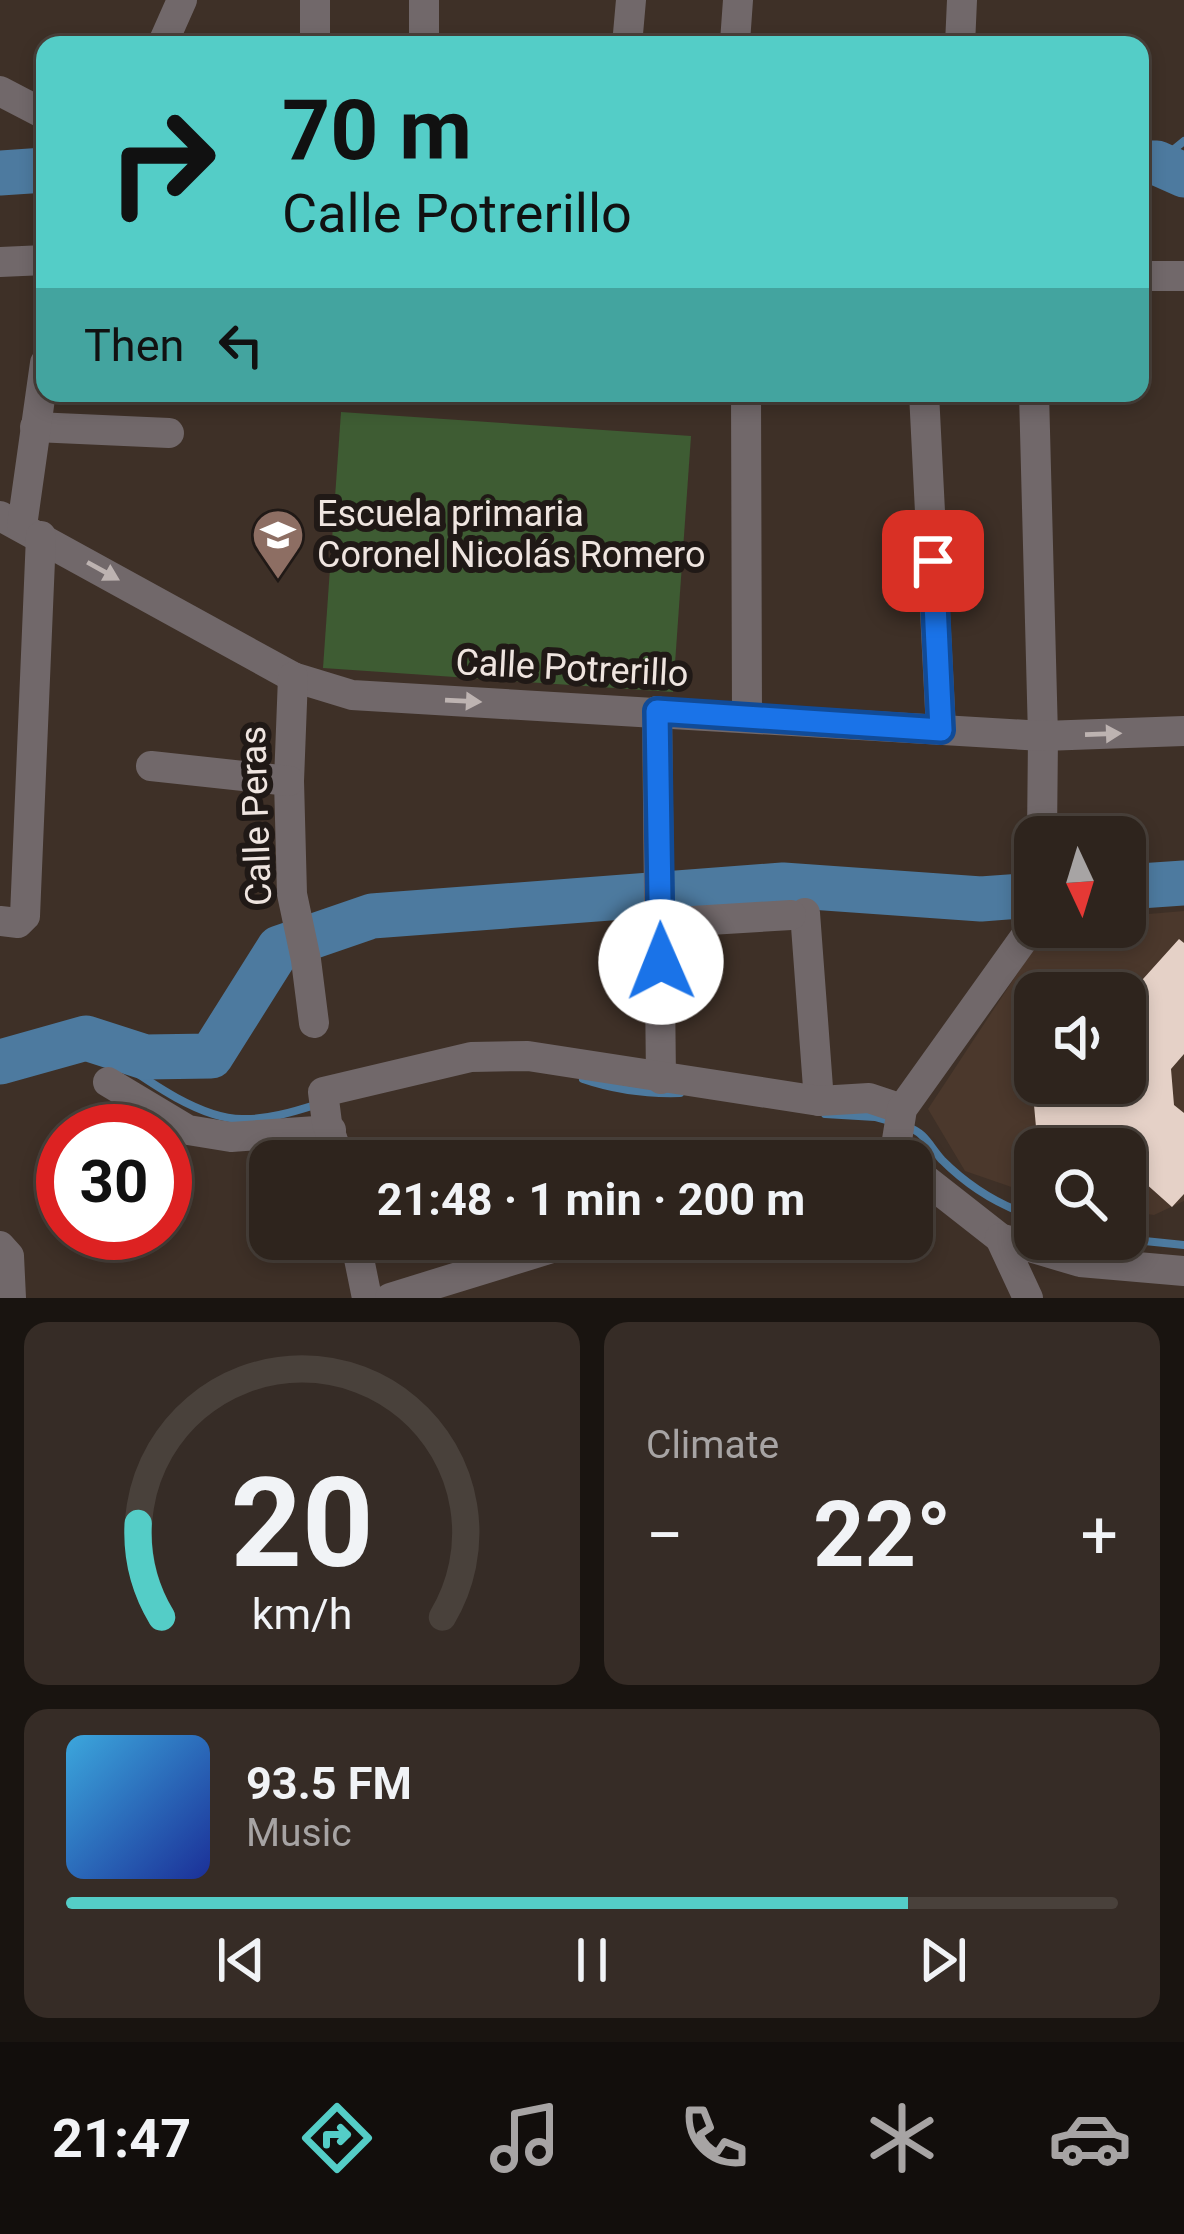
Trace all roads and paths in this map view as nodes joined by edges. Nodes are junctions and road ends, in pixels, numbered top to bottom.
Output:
1 (182, 0) edge
2 (315, 0) edge
3 (424, 0) edge
4 (631, 0) edge
5 (738, 0) edge
6 (962, 0) edge
7 (167, 36) edge
8 (314, 36) edge
9 (424, 36) edge
10 (628, 36) edge
11 (735, 36) edge
12 (960, 36) edge
13 (0, 91) edge
14 (36, 110) edge
15 (36, 260) edge
16 (0, 262) edge
17 (1149, 276) edge
18 (1184, 276) edge
19 (39, 402) edge
20 (746, 402) edge
21 (925, 402) edge
22 (1034, 402) edge
23 (35, 428) junction
24 (169, 433) dead end
25 (21, 526) edge
26 (293, 677) junction
27 (657, 711) junction
28 (747, 717) junction
29 (941, 730) junction
30 (1184, 731) edge
31 (1043, 736) junction
32 (151, 766) dead end
33 (289, 781) junction
34 (1042, 816) edge
35 (660, 920) junction
36 (0, 921) edge
37 (1018, 948) edge
38 (314, 1023) dead end
39 (661, 1079) junction
40 (108, 1082) dead end
41 (819, 1101) junction
42 (330, 1125) edge
43 (901, 1130) edge
44 (933, 1185) edge
45 (1000, 1238) junction
46 (5, 1251) edge
47 (360, 1260) edge
48 (513, 1260) edge
49 (1184, 1271) edge
50 (11, 1298) edge
51 (367, 1298) edge
52 (390, 1298) edge
53 (1028, 1298) edge

1 - 7 street
2 - 8 street
3 - 9 street
4 - 10 street
5 - 11 street
6 - 12 street
13 - 14 street
15 - 16 street
17 - 18 street
19 - 23 street
20 - 28 street
21 - 29 street
22 - 31 street
23 - 24 street
23 - 25 street
25 -> 26 street, Calle Potrerillo
25 - 36 street
26 -> 27 street, Calle Potrerillo
26 - 33 street, Calle Peras
27 - 28 street, Calle Potrerillo
27 - 35 street
28 - 29 street, Calle Potrerillo
29 - 31 street, Calle Potrerillo
31 -> 30 street, Calle Potrerillo
31 - 34 street
32 - 33 street
33 - 38 street, Calle Peras
35 - 39 street
35 - 41 street
37 - 43 street
39 - 41 street
39 - 42 street
40 - 42 street
41 - 43 street
44 - 45 street
45 - 49 street
45 - 53 street
46 - 50 street
47 - 51 street
48 - 52 street

